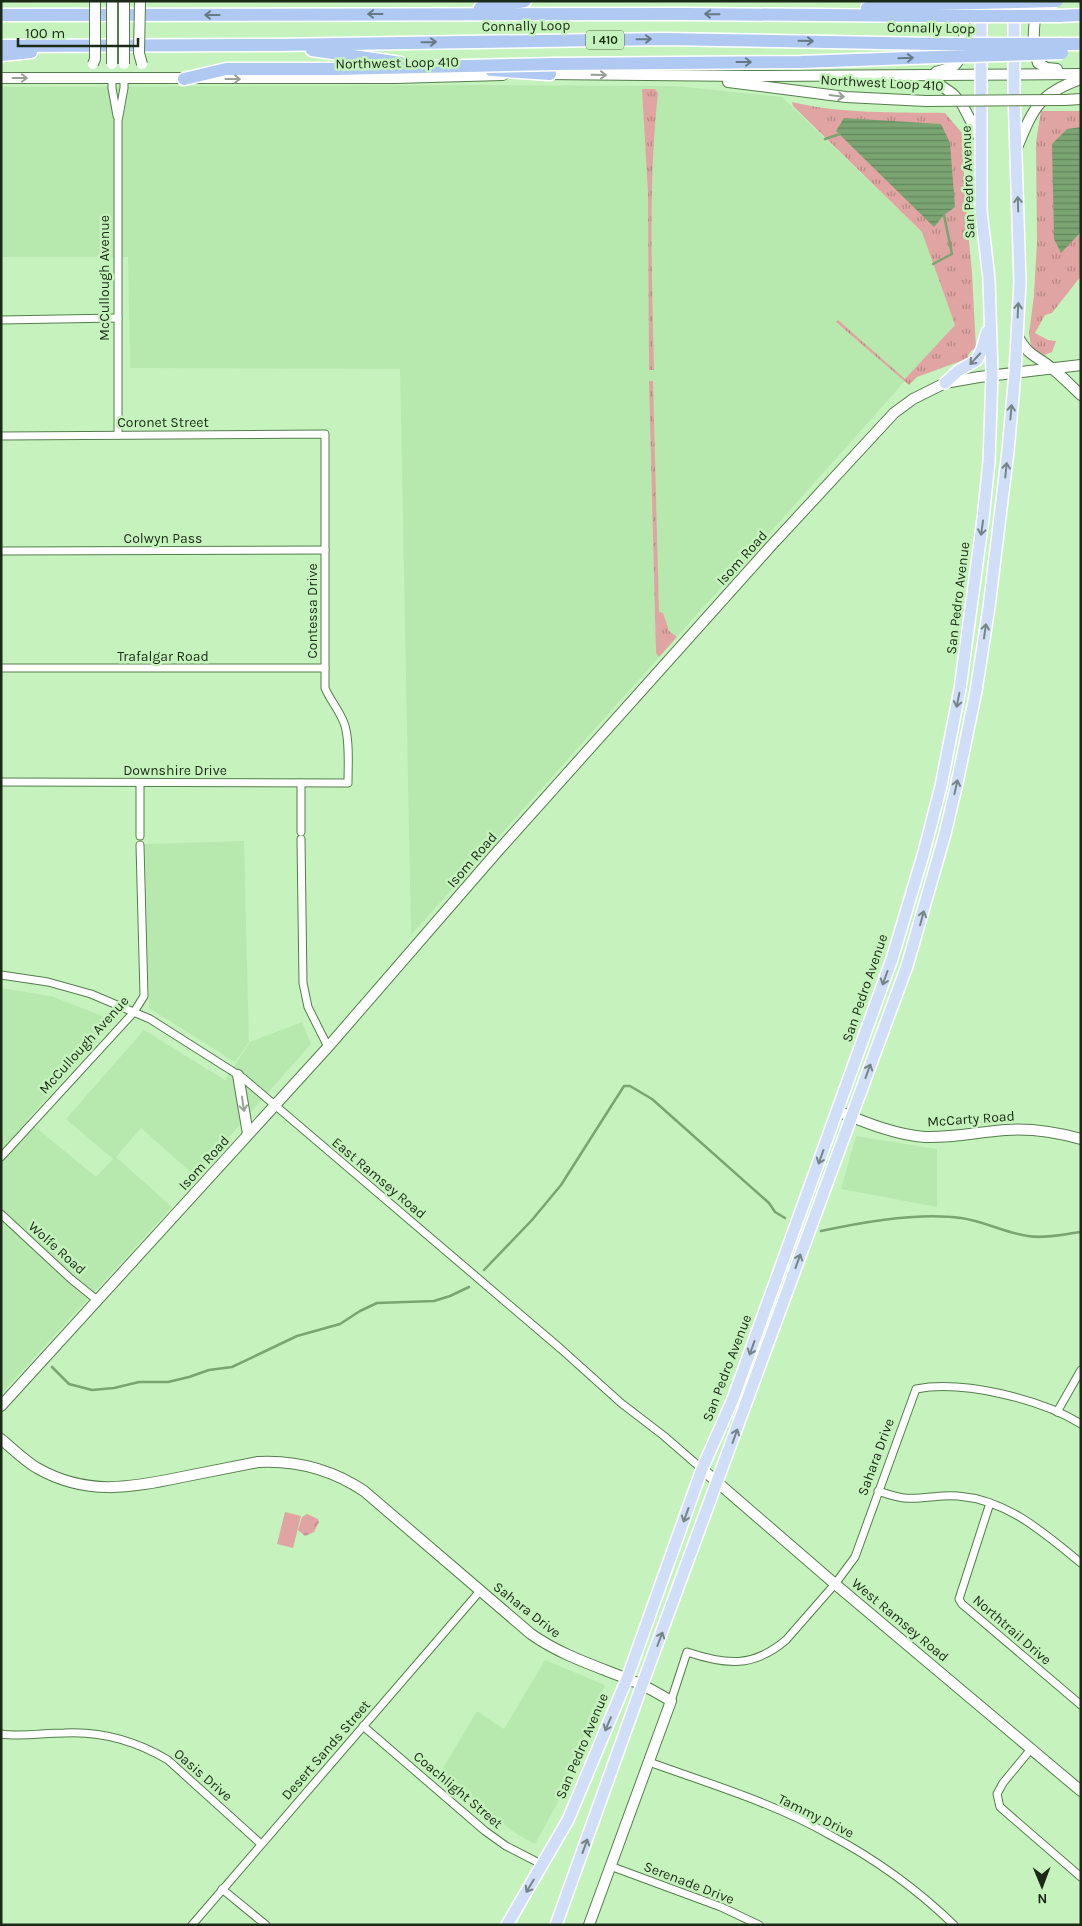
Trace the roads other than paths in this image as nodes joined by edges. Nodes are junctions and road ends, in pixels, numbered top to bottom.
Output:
1 (95, 1) edge
2 (112, 1) edge
3 (124, 1) edge
4 (140, 1) edge
5 (525, 1) edge
6 (959, 1) edge
7 (981, 1) edge
8 (1014, 1) edge
9 (1041, 1) edge
10 (1058, 1) edge
11 (1, 9) edge
12 (936, 10) junction
13 (396, 14) junction
14 (1, 15) edge
15 (45, 15) junction
16 (1081, 15) edge
17 (1081, 44) edge
18 (72, 45) junction
19 (275, 45) junction
20 (1, 46) edge
21 (1062, 48) junction
22 (936, 50) junction
23 (1081, 51) edge
24 (1, 56) edge
25 (553, 69) junction
26 (1081, 73) edge
27 (926, 75) junction
28 (1013, 75) junction
29 (683, 76) junction
30 (980, 76) junction
31 (1, 78) edge
32 (72, 78) junction
33 (112, 78) junction
34 (124, 78) junction
35 (165, 78) junction
36 (184, 79) junction
37 (1081, 79) edge
38 (1081, 99) edge
39 (118, 121) junction
40 (981, 141) junction
41 (1016, 151) junction
42 (118, 318) junction
43 (1, 320) edge
44 (991, 324) junction
45 (1017, 334) junction
46 (1081, 365) edge
47 (1053, 368) junction
48 (1015, 373) junction
49 (992, 375) junction
50 (945, 383) junction
51 (1081, 395) edge
52 (325, 434) joint
53 (118, 435) junction
54 (1, 436) edge
55 (324, 550) junction
56 (1, 551) edge
57 (966, 652) junction
58 (982, 654) junction
59 (1, 668) edge
60 (325, 668) junction
61 (962, 677) junction
62 (978, 680) junction
63 (1, 782) edge
64 (140, 783) junction
65 (301, 783) junction
66 (348, 783) joint
67 (140, 836) dead end
68 (140, 845) dead end
69 (1, 975) edge
70 (134, 1012) junction
71 (328, 1047) junction
72 (238, 1075) junction
73 (274, 1105) junction
74 (837, 1111) junction
75 (852, 1117) junction
76 (248, 1134) junction
77 (1081, 1139) edge
78 (1, 1157) edge
79 (1, 1214) edge
80 (98, 1300) junction
81 (768, 1302) junction
82 (782, 1307) junction
83 (1081, 1370) edge
84 (1, 1406) edge
85 (1057, 1412) junction
86 (1081, 1424) edge
87 (1, 1439) edge
88 (702, 1469) junction
89 (718, 1481) junction
90 (878, 1491) junction
91 (990, 1503) junction
92 (1081, 1563) edge
93 (835, 1584) junction
94 (480, 1591) junction
95 (627, 1679) junction
96 (642, 1685) junction
97 (671, 1701) junction
98 (1081, 1705) edge
99 (363, 1726) junction
100 (1, 1734) edge
101 (1032, 1749) junction
102 (649, 1762) junction
103 (1081, 1791) edge
104 (261, 1844) junction
105 (543, 1865) junction
106 (610, 1866) junction
107 (1081, 1876) edge
108 (222, 1889) junction
109 (192, 1925) edge
110 (266, 1925) edge
111 (507, 1925) edge
112 (556, 1925) edge
113 (589, 1925) edge
114 (758, 1925) edge
115 (954, 1925) edge

1 - 32 street, bridge
2 - 33 street, McCullough Avenue, bridge
3 - 34 street, McCullough Avenue, bridge
4 - 35 street, bridge
5 - 13 highway
6 - 27 street
7 - 30 main road, San Pedro Avenue
8 - 28 main road
9 - 26 street
10 - 12 highway, bridge
11 - 15 highway
12 -> 13 highway, Connally Loop / I 410
12 - 16 highway, Connally Loop, bridge
13 -> 15 highway, Connally Loop / I 410
14 - 15 highway, Connally Loop / I 410
17 - 21 highway
18 - 19 highway, Connally Loop / I 410
18 - 20 highway, Connally Loop / I 410
18 - 24 highway
19 -> 22 highway, Connally Loop / I 410
19 - 25 highway
21 - 22 highway, bridge
21 - 23 highway
25 -> 22 highway
25 -> 29 street, Northwest Loop 410
36 -> 25 street, Northwest Loop 410
25 - 36 highway, bridge
26 - 28 street, Northwest Loop 410
27 - 29 street, Northwest Loop 410
27 - 30 street, Northwest Loop 410
27 - 40 street
28 - 30 street, Northwest Loop 410
28 - 41 main road
29 -> 38 street, Northwest Loop 410, bridge
30 - 40 main road, San Pedro Avenue
31 -> 32 street, Northwest Loop 410
32 - 33 street, Northwest Loop 410
33 - 34 street, Northwest Loop 410
33 - 39 street, McCullough Avenue
34 - 35 street, Northwest Loop 410
34 - 39 street, McCullough Avenue
35 - 36 street, Northwest Loop 410
37 - 41 street
39 - 42 street, McCullough Avenue
40 - 44 main road, San Pedro Avenue
45 -> 41 main road
42 - 43 street
42 - 53 street, McCullough Avenue
44 - 49 main road, San Pedro Avenue
44 -> 50 main road
45 - 47 street
45 - 48 main road
46 - 47 street, Isom Road
47 - 48 street, Isom Road
47 - 51 street
48 - 49 street, Isom Road
58 -> 48 main road
49 - 50 street, Isom Road
49 -> 57 main road, San Pedro Avenue
50 - 71 street, Isom Road
52 - 53 street, Coronet Street
52 - 55 street, Contessa Drive
53 - 54 street, Coronet Street
55 - 56 street, Colwyn Pass
55 - 60 street, Contessa Drive
57 - 58 main road
57 - 61 main road, San Pedro Avenue
58 - 62 main road
59 - 60 street, Trafalgar Road
60 - 66 street, Contessa Drive
61 - 62 main road
61 -> 74 main road, San Pedro Avenue
75 -> 62 main road
63 - 64 street, Downshire Drive
64 - 65 street, Downshire Drive
64 - 67 street
65 - 66 street, Downshire Drive
65 - 71 street
68 - 70 street, McCullough Avenue
69 - 70 street, East Ramsey Road
70 - 72 street, East Ramsey Road
70 - 78 street, McCullough Avenue
71 - 73 street, Isom Road
72 - 73 street, East Ramsey Road
72 -> 76 street
73 - 76 street, Isom Road
73 - 88 street, East Ramsey Road
74 - 75 street, McCarty Road
74 -> 81 main road, San Pedro Avenue
75 - 77 street, McCarty Road
82 -> 75 main road
76 - 80 street, Isom Road
79 - 80 street, Wolfe Road
80 - 84 street, Isom Road
81 - 82 main road
81 -> 88 main road, San Pedro Avenue
89 -> 82 main road
83 - 85 street
85 - 86 street
85 - 90 street, Sahara Drive
87 - 94 street, Sahara Drive
88 - 89 street, West Ramsey Road
88 -> 95 main road, San Pedro Avenue
89 - 93 street, West Ramsey Road
96 -> 89 main road
90 - 91 street
90 - 93 street, Sahara Drive
91 - 92 street
91 - 98 street, Northtrail Drive
93 - 97 street, Sahara Drive
93 - 101 street, West Ramsey Road
94 - 95 street, Sahara Drive
94 - 99 street, Desert Sands Street
95 - 96 street, Sahara Drive
95 -> 105 main road, San Pedro Avenue
96 - 97 street, Sahara Drive
112 -> 96 main road
97 - 102 street
99 - 104 street, Desert Sands Street
99 - 105 street, Coachlight Street
100 - 104 street, Oasis Drive
101 - 103 street, West Ramsey Road
101 - 107 street
102 - 106 street
102 - 115 street, Tammy Drive
104 - 108 street, Desert Sands Street
105 -> 111 main road, San Pedro Avenue
106 - 113 street
106 - 114 street, Serenade Drive
108 - 109 street, Desert Sands Street
108 - 110 street

